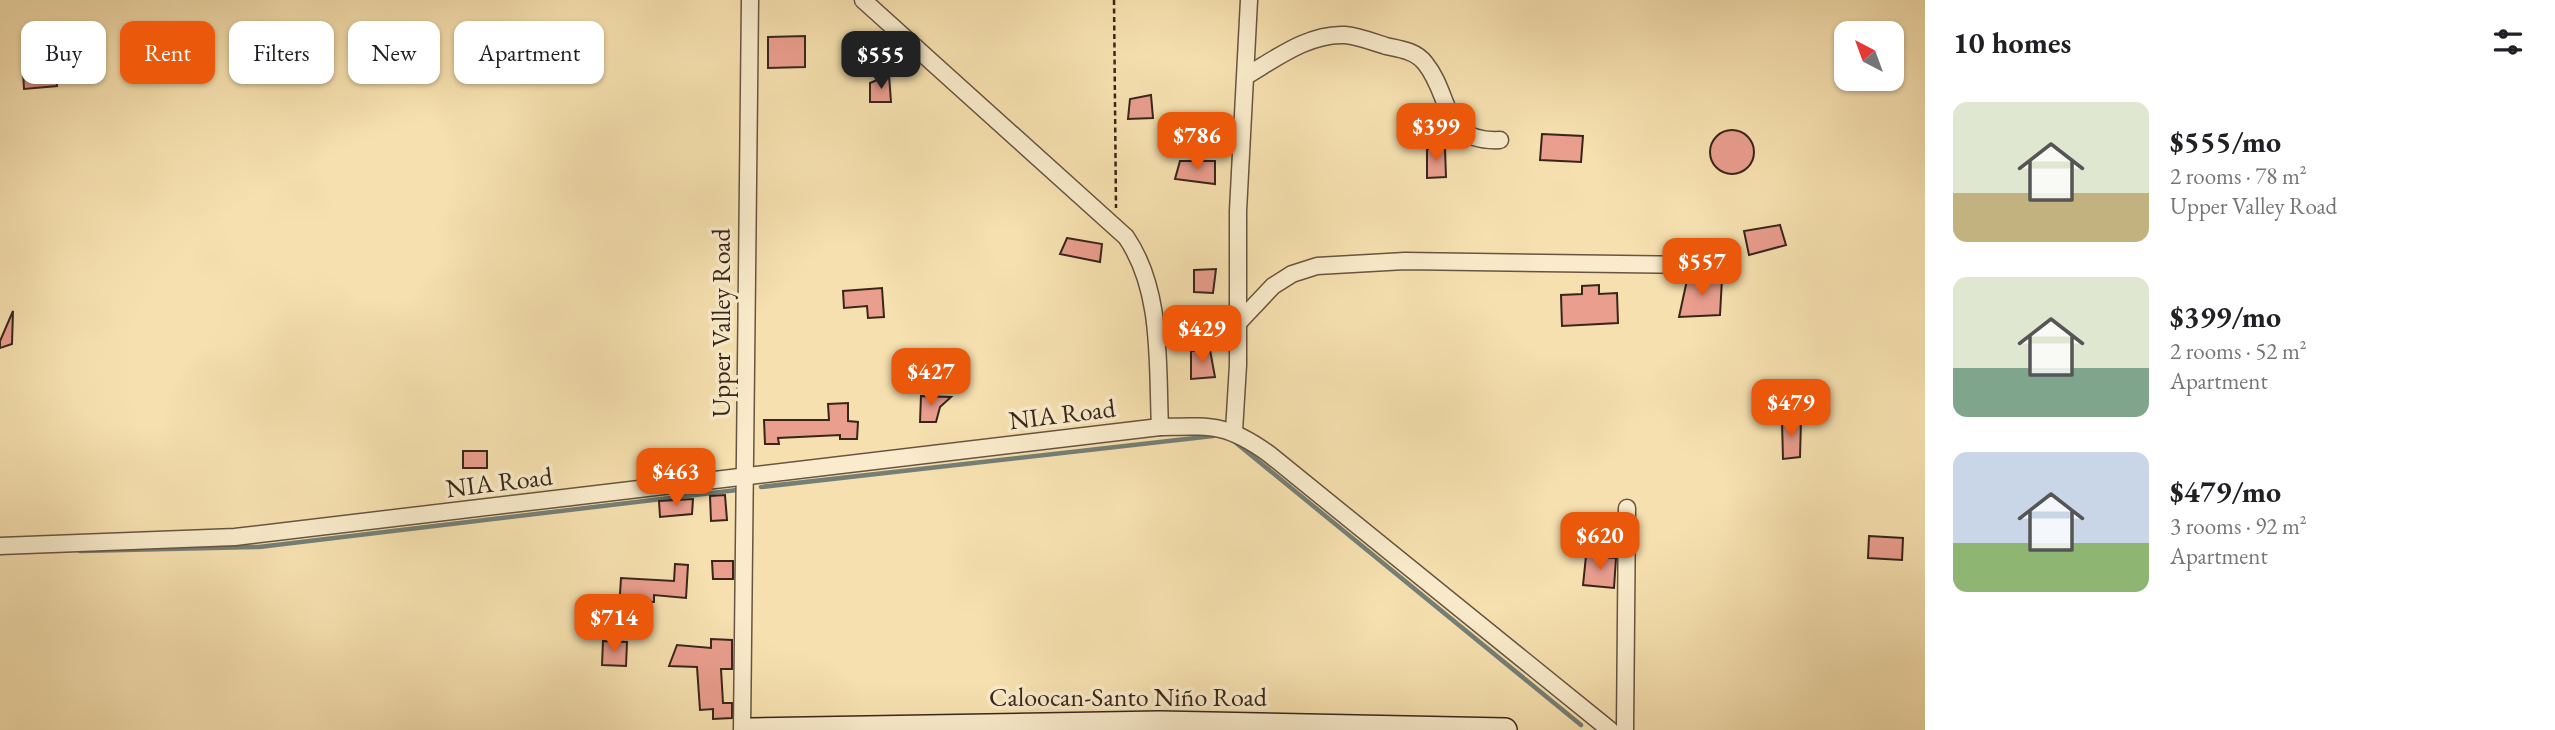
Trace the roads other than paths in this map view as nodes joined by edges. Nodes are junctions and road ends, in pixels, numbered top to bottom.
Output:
1 (750, 0) edge
2 (863, 0) edge
3 (1249, 0) edge
4 (1246, 76) junction
5 (1500, 140) dead end
6 (1698, 265) dead end
7 (1239, 322) junction
8 (1160, 427) junction
9 (1234, 431) junction
10 (745, 477) junction
11 (1627, 508) dead end
12 (0, 546) edge
13 (742, 730) edge
14 (751, 730) edge
15 (1505, 730) edge
16 (1610, 730) edge
17 (1625, 730) edge

1 - 10 street, Upper Valley Road
2 - 8 street
3 - 4 street
4 - 5 street
4 - 7 street
6 - 7 street
7 - 9 street
8 - 9 street, NIA Road
8 - 10 street, NIA Road
9 - 16 street, NIA Road
10 - 12 street, NIA Road
10 - 13 street, Upper Valley Road
11 - 17 street
14 - 15 street, Caloocan-Santo Niño Road

